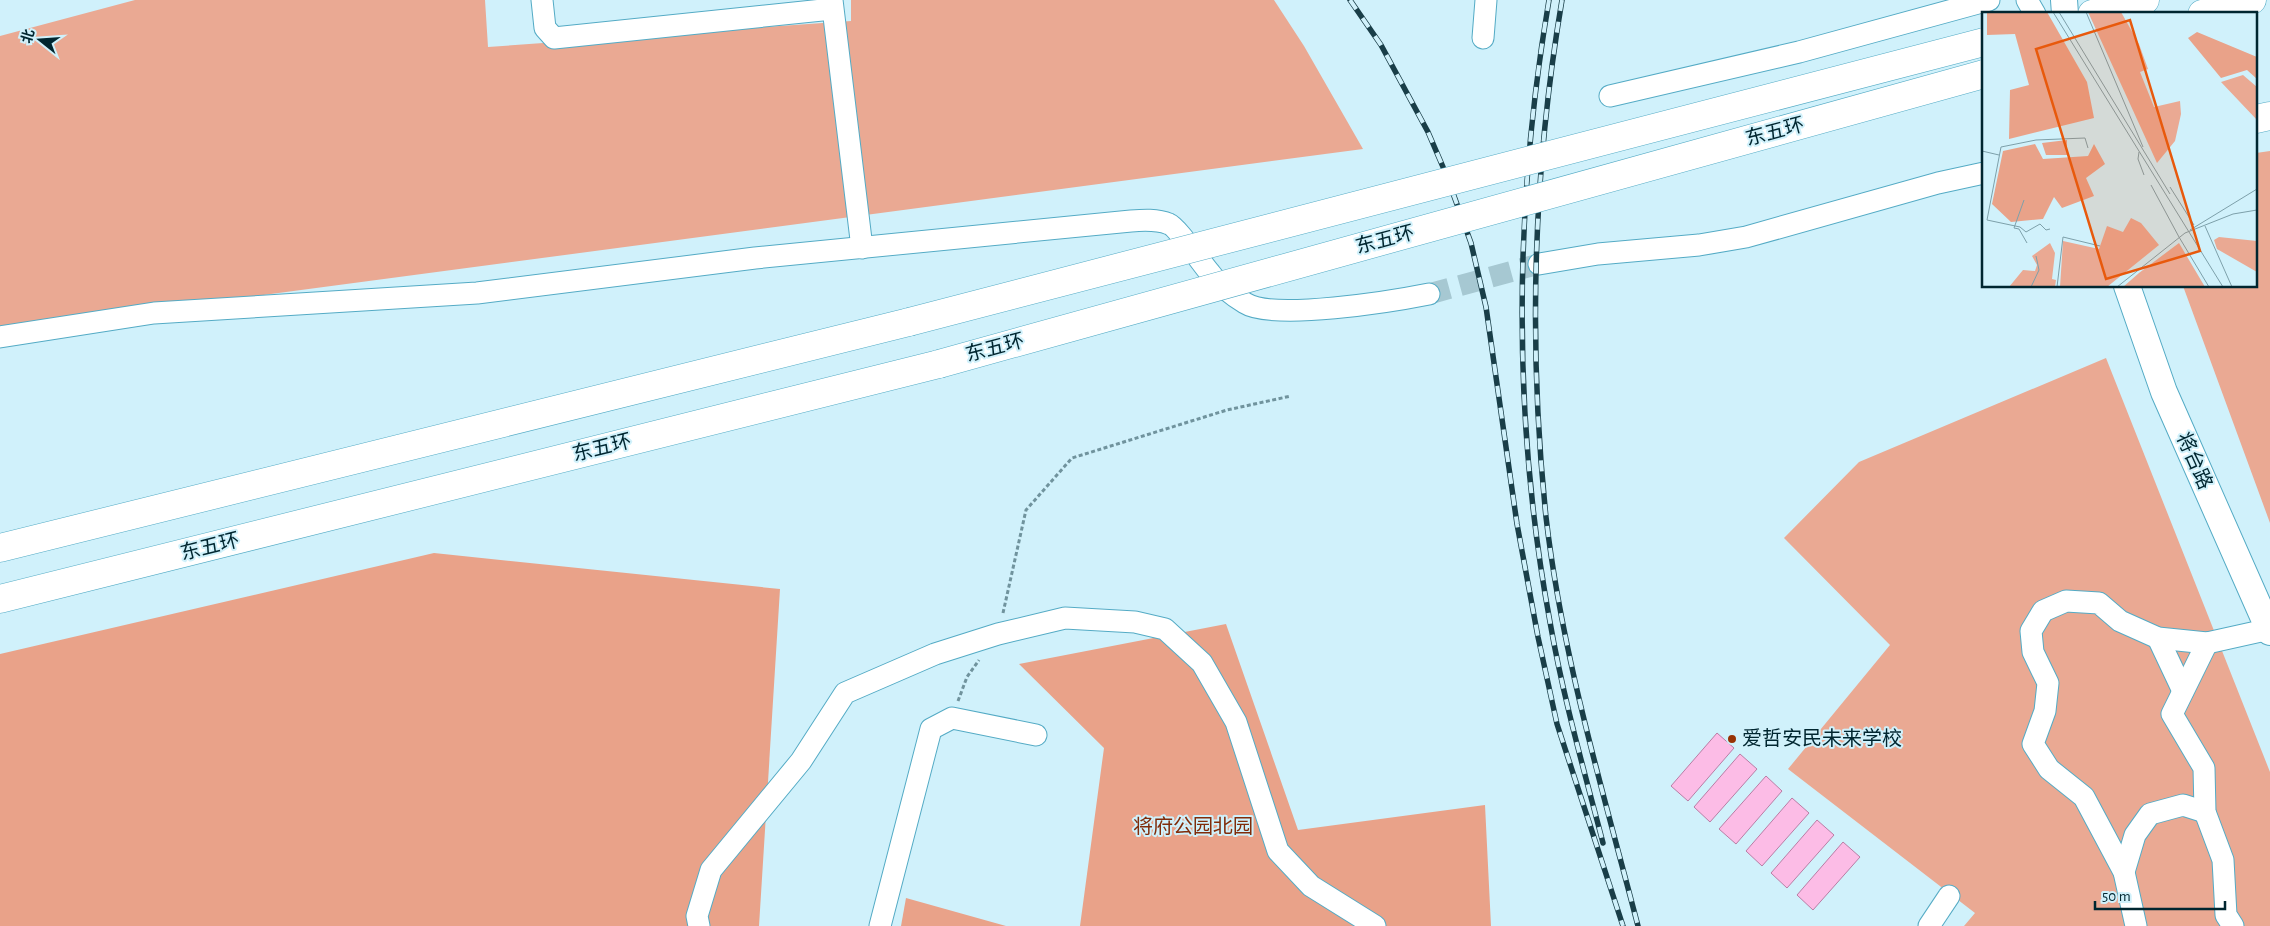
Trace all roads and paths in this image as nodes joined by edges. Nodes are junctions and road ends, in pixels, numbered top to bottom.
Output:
1 (542, 0) edge
2 (1486, 0) edge
3 (1989, 0) edge
4 (2027, 0) edge
5 (2145, 0) edge
6 (2252, 0) edge
7 (832, 5) edge
8 (2034, 12) edge
9 (2100, 12) edge
10 (2209, 12) edge
11 (1483, 38) dead end
12 (1982, 43) edge
13 (1982, 75) edge
14 (1610, 96) dead end
15 (1982, 173) edge
16 (862, 248) junction
17 (1539, 264) tunnel mouth
18 (2128, 288) edge
19 (1429, 294) tunnel mouth
20 (0, 337) edge
21 (1291, 396) dead end
22 (0, 548) edge
23 (0, 599) edge
24 (2270, 630) edge
25 (998, 634) junction
26 (2158, 638) junction
27 (2207, 643) junction
28 (2183, 691) junction
29 (952, 718) junction
30 (1036, 735) dead end
31 (2205, 812) junction
32 (2124, 872) junction
33 (1950, 896) dead end
34 (699, 926) edge
35 (880, 926) edge
36 (1374, 926) edge
37 (1929, 926) edge
38 (2136, 926) edge
39 (2233, 926) edge

1 - 7 street
2 - 11 street
3 - 14 street
4 - 8 street
5 - 9 highway
6 - 10 highway
7 - 16 street
12 - 22 highway, 东五环, bridge
13 - 23 highway, 东五环, bridge
15 - 17 street
16 - 19 street
16 - 20 street
18 - 24 main road, 将台路
21 - 25 path
24 - 27 street
25 - 29 path
25 - 34 street
25 - 36 street
26 - 27 street
26 - 28 street
26 - 32 street
27 - 28 street
28 - 31 street
29 - 30 street
29 - 35 street
31 - 32 street
31 - 39 street
32 - 38 street
33 - 37 street

